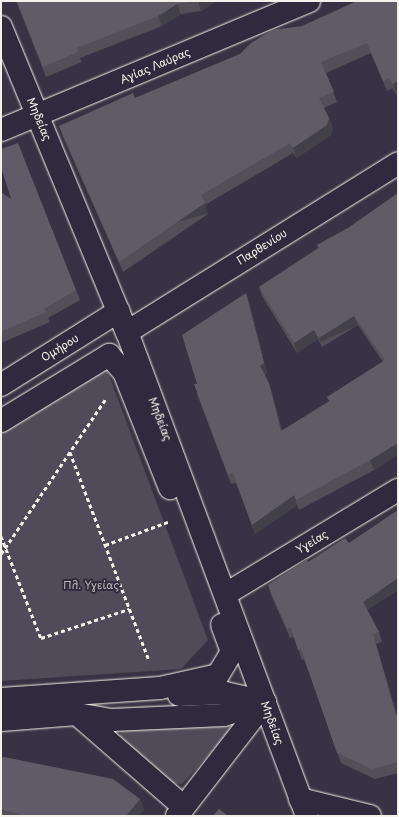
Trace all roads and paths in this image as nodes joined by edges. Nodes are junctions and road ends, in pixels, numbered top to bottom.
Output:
1 (309, 1) edge
2 (1, 27) edge
3 (38, 115) junction
4 (1, 130) edge
5 (398, 163) edge
6 (119, 311) junction
7 (127, 332) junction
8 (124, 372) junction
9 (1, 385) edge
10 (1, 421) edge
11 (70, 452) junction
12 (398, 490) edge
13 (182, 517) junction
14 (1, 536) edge
15 (105, 545) junction
16 (7, 547) junction
17 (1, 554) edge
18 (226, 594) junction
19 (129, 609) junction
20 (160, 688) junction
21 (1, 699) edge
22 (264, 702) junction
23 (77, 714) junction
24 (1, 720) edge
25 (304, 808) edge
26 (180, 812) edge
27 (370, 816) edge

1 - 3 street, Αγίας Λαύρας
2 - 3 street, Μηδείας
3 - 4 street, Αγίας Λαύρας
3 - 6 street, Μηδείας
5 - 7 street, Παρθενίου
6 - 7 street, Μηδείας
6 - 9 street, Ομήρου
7 - 18 street, Μηδείας
8 - 10 street
8 - 11 path
8 - 13 street
11 - 15 path
11 - 16 path
12 - 18 street, Υγείας
13 - 15 path
13 - 20 street
14 - 16 path
15 - 19 path
16 - 17 path
16 - 19 path
18 - 22 street, Μηδείας
19 - 20 path
20 - 21 street
22 - 23 street
22 - 25 street, Μηδείας
22 - 26 street
23 - 24 street
23 - 26 street
25 - 27 street

